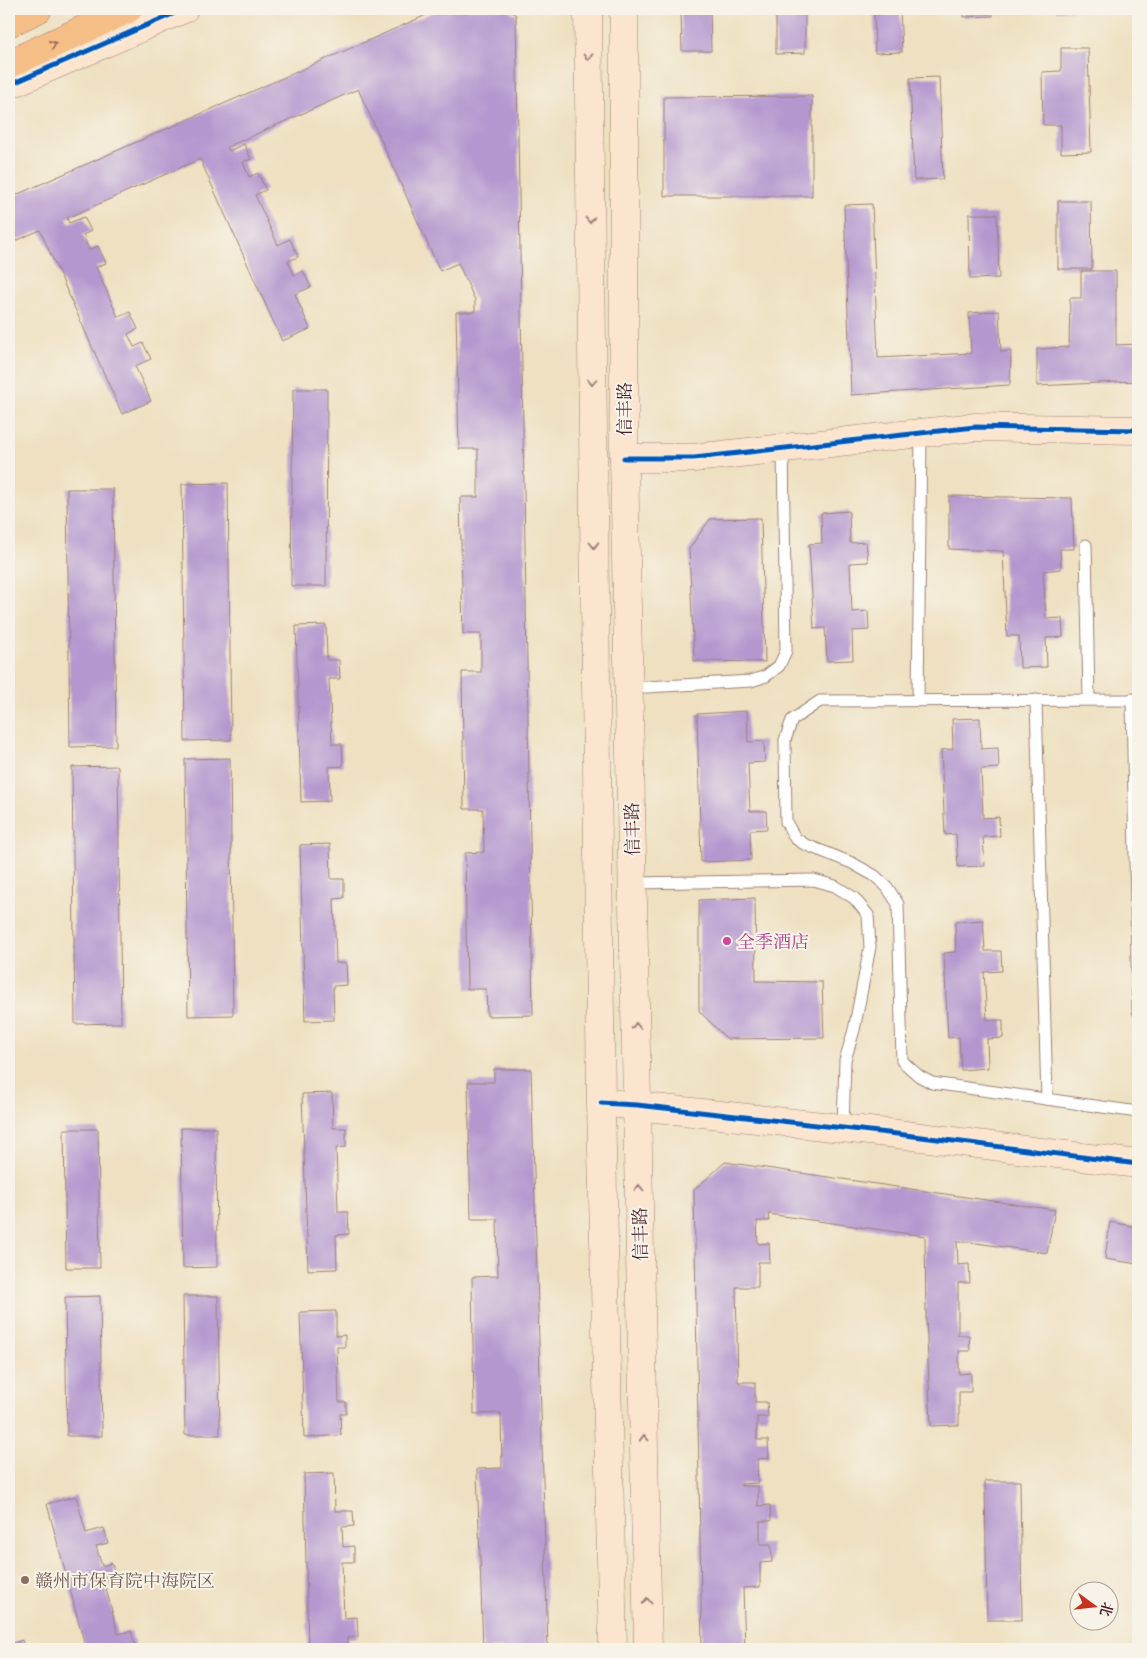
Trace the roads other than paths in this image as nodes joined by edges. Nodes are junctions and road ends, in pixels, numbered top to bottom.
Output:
1 (38, 9) edge
2 (128, 9) edge
3 (184, 9) edge
4 (588, 9) edge
5 (624, 9) edge
6 (9, 23) edge
7 (9, 64) edge
8 (9, 85) edge
9 (1138, 430) edge
10 (921, 433) junction
11 (783, 448) junction
12 (624, 458) junction
13 (1086, 545) dead end
14 (629, 688) junction
15 (1089, 699) junction
16 (1135, 699) edge
17 (918, 700) junction
18 (1036, 700) junction
19 (634, 882) junction
20 (1138, 1011) edge
21 (1046, 1099) junction
22 (601, 1103) junction
23 (637, 1105) junction
24 (1138, 1112) edge
25 (843, 1129) junction
26 (1138, 1164) edge
27 (613, 1649) edge
28 (648, 1649) edge

1 - 6 main road
7 -> 2 main road
3 - 8 main road
4 -> 22 main road, 信丰路
5 - 12 main road, 信丰路
9 - 10 main road
10 - 11 main road
10 - 17 lane
11 - 12 main road
11 - 14 lane
12 - 14 main road, 信丰路
13 - 15 lane
14 - 19 main road, 信丰路
15 - 16 lane
15 - 18 lane
16 - 20 lane
17 - 18 lane
17 - 21 lane
18 - 21 lane
23 -> 19 main road, 信丰路
19 - 25 lane
21 - 24 lane
22 - 23 main road
22 - 27 main road, 信丰路
23 - 25 main road
28 -> 23 main road, 信丰路
25 - 26 main road

